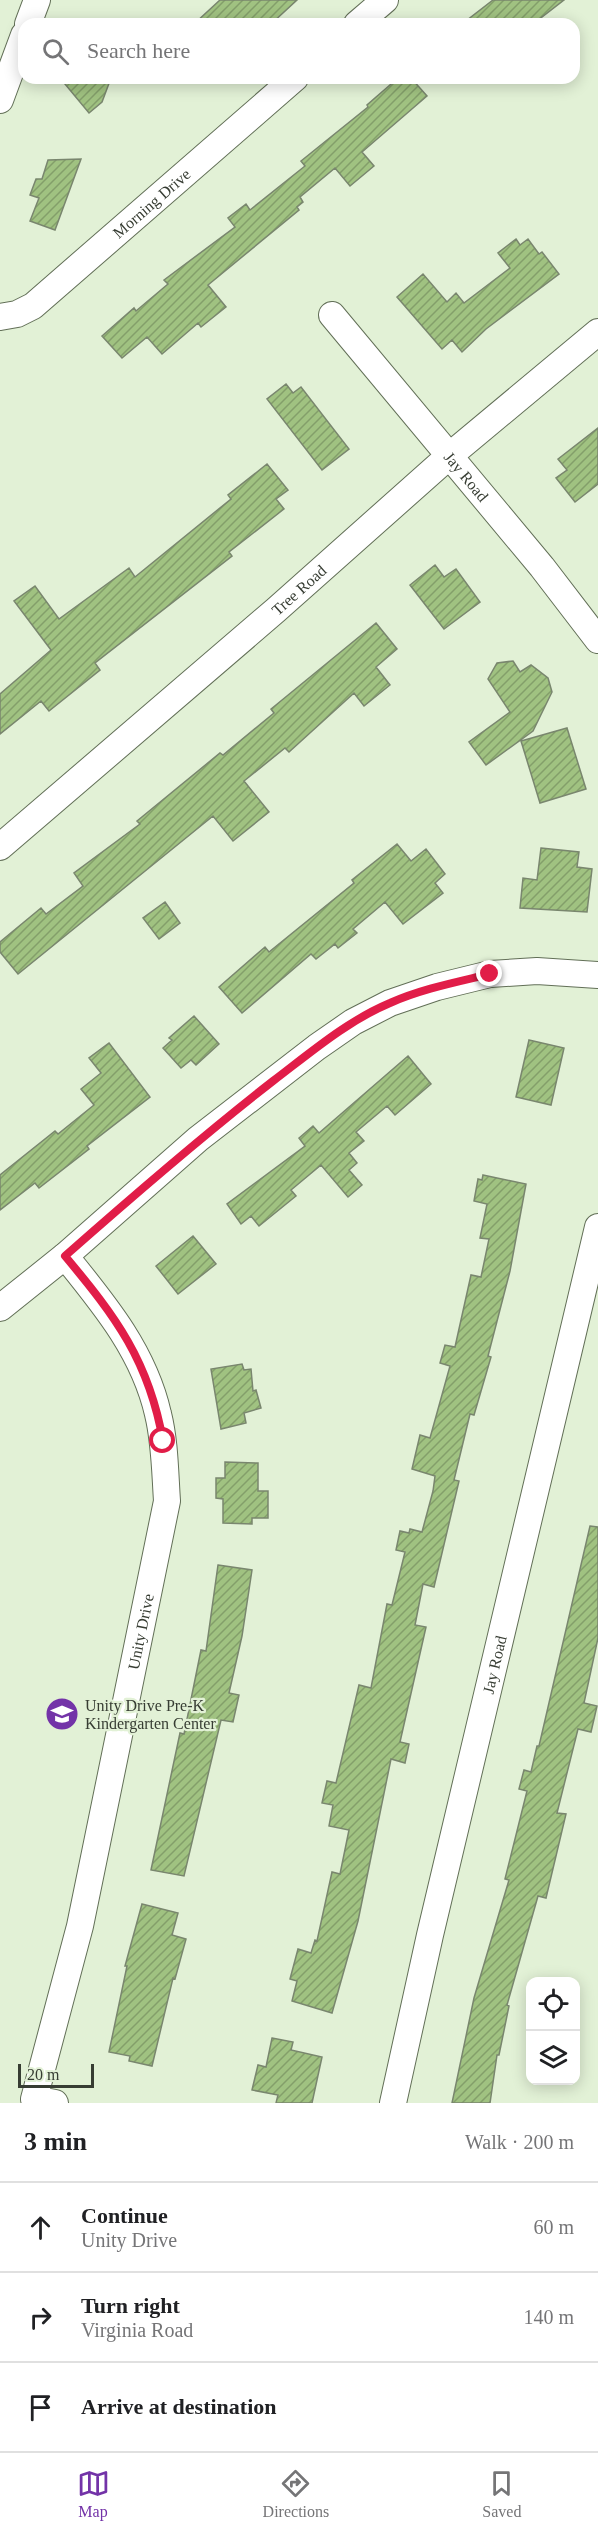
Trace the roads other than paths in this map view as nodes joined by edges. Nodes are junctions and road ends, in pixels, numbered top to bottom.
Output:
1 (37, 0) edge
2 (385, 0) edge
3 (30, 18) edge
4 (364, 18) edge
5 (18, 51) edge
6 (288, 84) edge
7 (0, 100) edge
8 (332, 315) dead end
9 (0, 317) edge
10 (598, 332) edge
11 (448, 457) junction
12 (598, 640) edge
13 (0, 847) edge
14 (598, 975) edge
15 (598, 1227) edge
16 (65, 1256) junction
17 (0, 1308) edge
18 (44, 2101) edge
19 (393, 2103) edge

1 - 3 street
2 - 4 street
5 - 7 street
6 - 9 street, Morning Drive
8 - 11 street, Jay Road
10 - 11 street, Tree Road
11 - 12 street, Jay Road
11 - 13 street, Tree Road
14 - 16 street
15 - 19 street, Jay Road
16 - 17 street
16 - 18 street, Unity Drive

